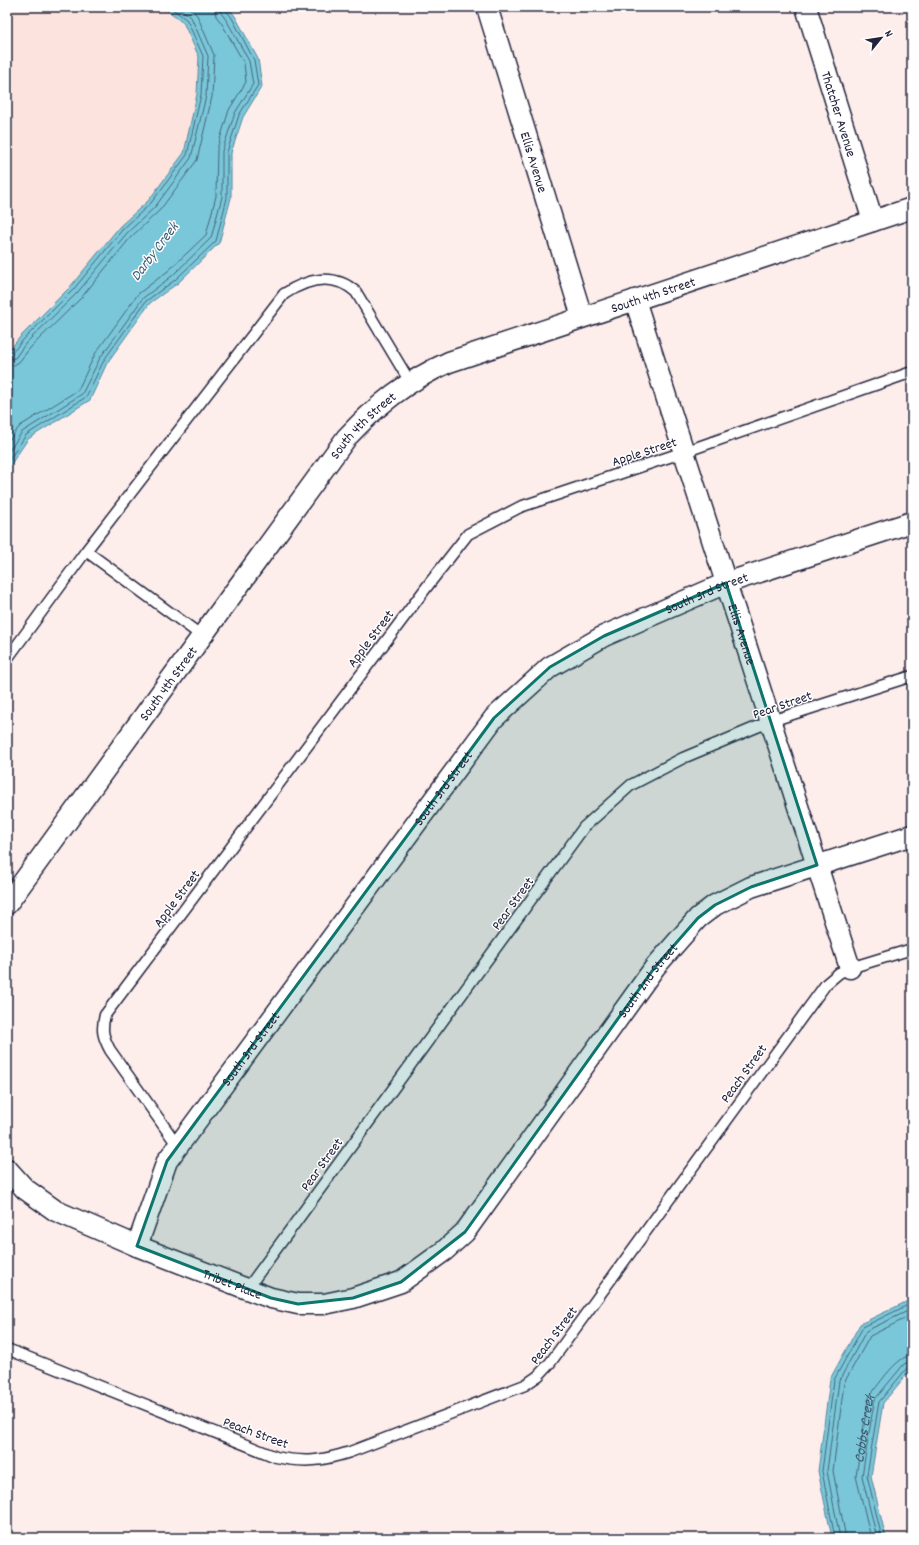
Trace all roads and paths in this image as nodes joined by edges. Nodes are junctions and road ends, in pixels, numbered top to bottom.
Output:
1 (487, 7) edge
2 (806, 7) edge
3 (912, 208) edge
4 (873, 221) junction
5 (635, 300) junction
6 (582, 317) junction
7 (912, 372) edge
8 (410, 382) junction
9 (684, 452) junction
10 (912, 522) edge
11 (86, 551) junction
12 (726, 583) junction
13 (202, 636) junction
14 (7, 659) edge
15 (912, 676) edge
16 (771, 721) junction
17 (912, 834) edge
18 (817, 865) junction
19 (7, 904) edge
20 (912, 949) edge
21 (850, 968) junction
22 (178, 1146) junction
23 (7, 1169) edge
24 (465, 1232) joint
25 (137, 1246) junction
26 (247, 1289) junction
27 (7, 1349) edge

1 - 6 street, Ellis Avenue
2 - 4 street, Thatcher Avenue
3 - 4 street, South 4th Street
4 - 5 street, South 4th Street
5 - 6 street, South 4th Street
5 - 9 street, Ellis Avenue
6 - 8 street, South 4th Street
7 - 9 lane, Apple Street
8 - 11 lane
8 - 13 street, South 4th Street
9 - 12 street, Ellis Avenue
9 - 22 lane, Apple Street
10 - 12 street, South 3rd Street
11 - 13 lane
11 - 14 lane
12 - 16 street, Ellis Avenue
12 - 22 street, South 3rd Street
13 - 19 street, South 4th Street
15 - 16 lane, Pear Street
16 - 18 street, Ellis Avenue
16 - 26 lane, Pear Street
17 - 18 street, South 2nd Street
18 - 21 street, Ellis Avenue
18 - 24 street, South 2nd Street
20 - 21 lane, Peach Street
21 - 27 lane, Peach Street
22 - 25 street, South 3rd Street
23 - 25 street, Tribet Place
24 - 26 street, Tribet Place
25 - 26 street, Tribet Place

